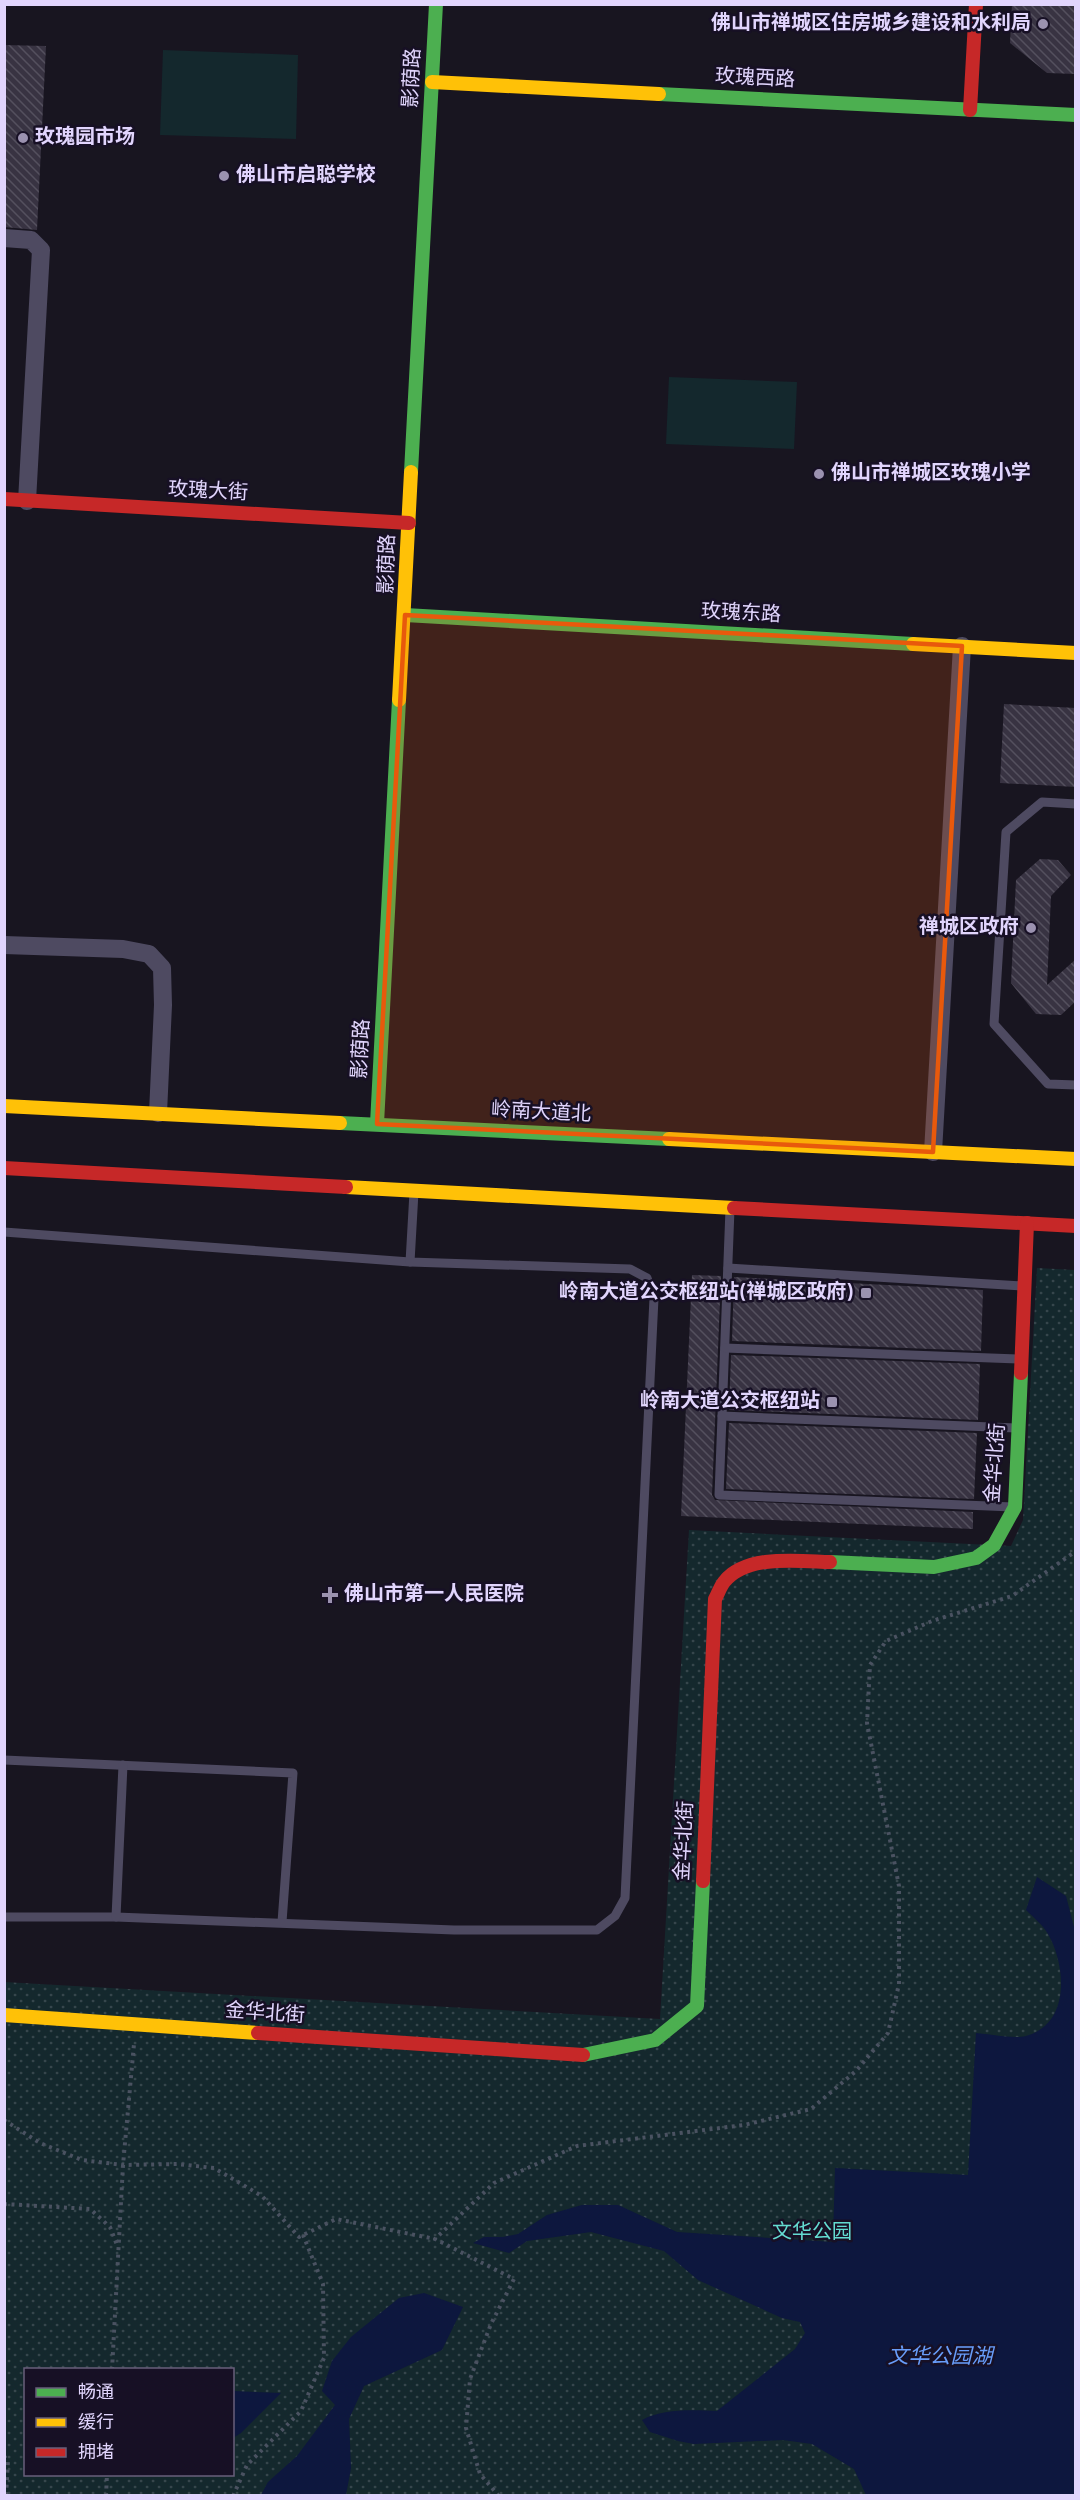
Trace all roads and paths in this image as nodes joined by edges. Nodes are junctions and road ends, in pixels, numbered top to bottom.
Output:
1 (436, 4) edge
2 (976, 4) edge
3 (432, 82) junction
4 (970, 110) junction
5 (1076, 115) edge
6 (4, 238) edge
7 (4, 499) edge
8 (27, 501) junction
9 (409, 523) junction
10 (405, 615) junction
11 (962, 646) junction
12 (1076, 653) edge
13 (1076, 804) edge
14 (4, 945) edge
15 (1076, 1085) edge
16 (4, 1106) edge
17 (158, 1113) junction
18 (377, 1124) junction
19 (933, 1152) junction
20 (1076, 1159) edge
21 (4, 1168) edge
22 (414, 1190) junction
23 (730, 1207) junction
24 (1027, 1223) junction
25 (1076, 1226) edge
26 (4, 1232) edge
27 (410, 1262) junction
28 (728, 1268) junction
29 (1024, 1286) junction
30 (724, 1348) junction
31 (1021, 1359) junction
32 (722, 1416) junction
33 (1018, 1428) junction
34 (1015, 1507) junction
35 (1076, 1551) edge
36 (4, 1760) edge
37 (123, 1765) junction
38 (4, 1917) edge
39 (116, 1917) junction
40 (282, 1922) junction
41 (4, 2015) edge
42 (136, 2024) junction
43 (4, 2120) edge
44 (123, 2165) junction
45 (4, 2204) edge
46 (303, 2235) junction
47 (435, 2239) junction
48 (118, 2248) junction
49 (112, 2368) edge
50 (4, 2456) edge
51 (107, 2476) edge
52 (6, 2496) edge
53 (106, 2496) edge
54 (233, 2496) edge
55 (499, 2496) edge

1 - 3 street, 影荫路
2 - 4 street
3 - 4 street, 玫瑰西路
3 - 9 street, 影荫路
4 - 5 street, 玫瑰西路
6 - 8 street
7 - 8 street, 玫瑰大街
8 - 9 street, 玫瑰大街
9 - 10 street, 影荫路
10 - 11 street, 玫瑰东路
10 - 18 street, 影荫路
11 - 12 street, 玫瑰东路
11 - 19 street
13 - 15 lane
14 - 17 street
16 - 17 street, 岭南大道北
17 - 18 street, 岭南大道北
18 - 19 street, 岭南大道北
19 - 20 street, 岭南大道北
21 - 22 street
22 - 23 street
22 - 27 lane
23 - 24 street
23 - 28 lane
24 - 25 street
24 - 29 street, 金华北街
26 - 27 lane
27 - 40 lane
28 - 29 lane
28 - 30 lane
29 - 31 street, 金华北街
30 - 31 lane
30 - 32 lane
31 - 33 street, 金华北街
32 - 33 lane
32 - 34 lane
33 - 34 street, 金华北街
34 - 42 street, 金华北街
35 - 47 path
36 - 37 lane
37 - 39 lane
37 - 40 lane
38 - 39 lane
39 - 40 lane
41 - 42 street, 金华北街
42 - 44 path
43 - 44 path
44 - 46 path
44 - 48 path
45 - 48 path
46 - 47 path
46 - 54 path
47 - 55 path
48 - 49 path
50 - 52 path
51 - 53 path

